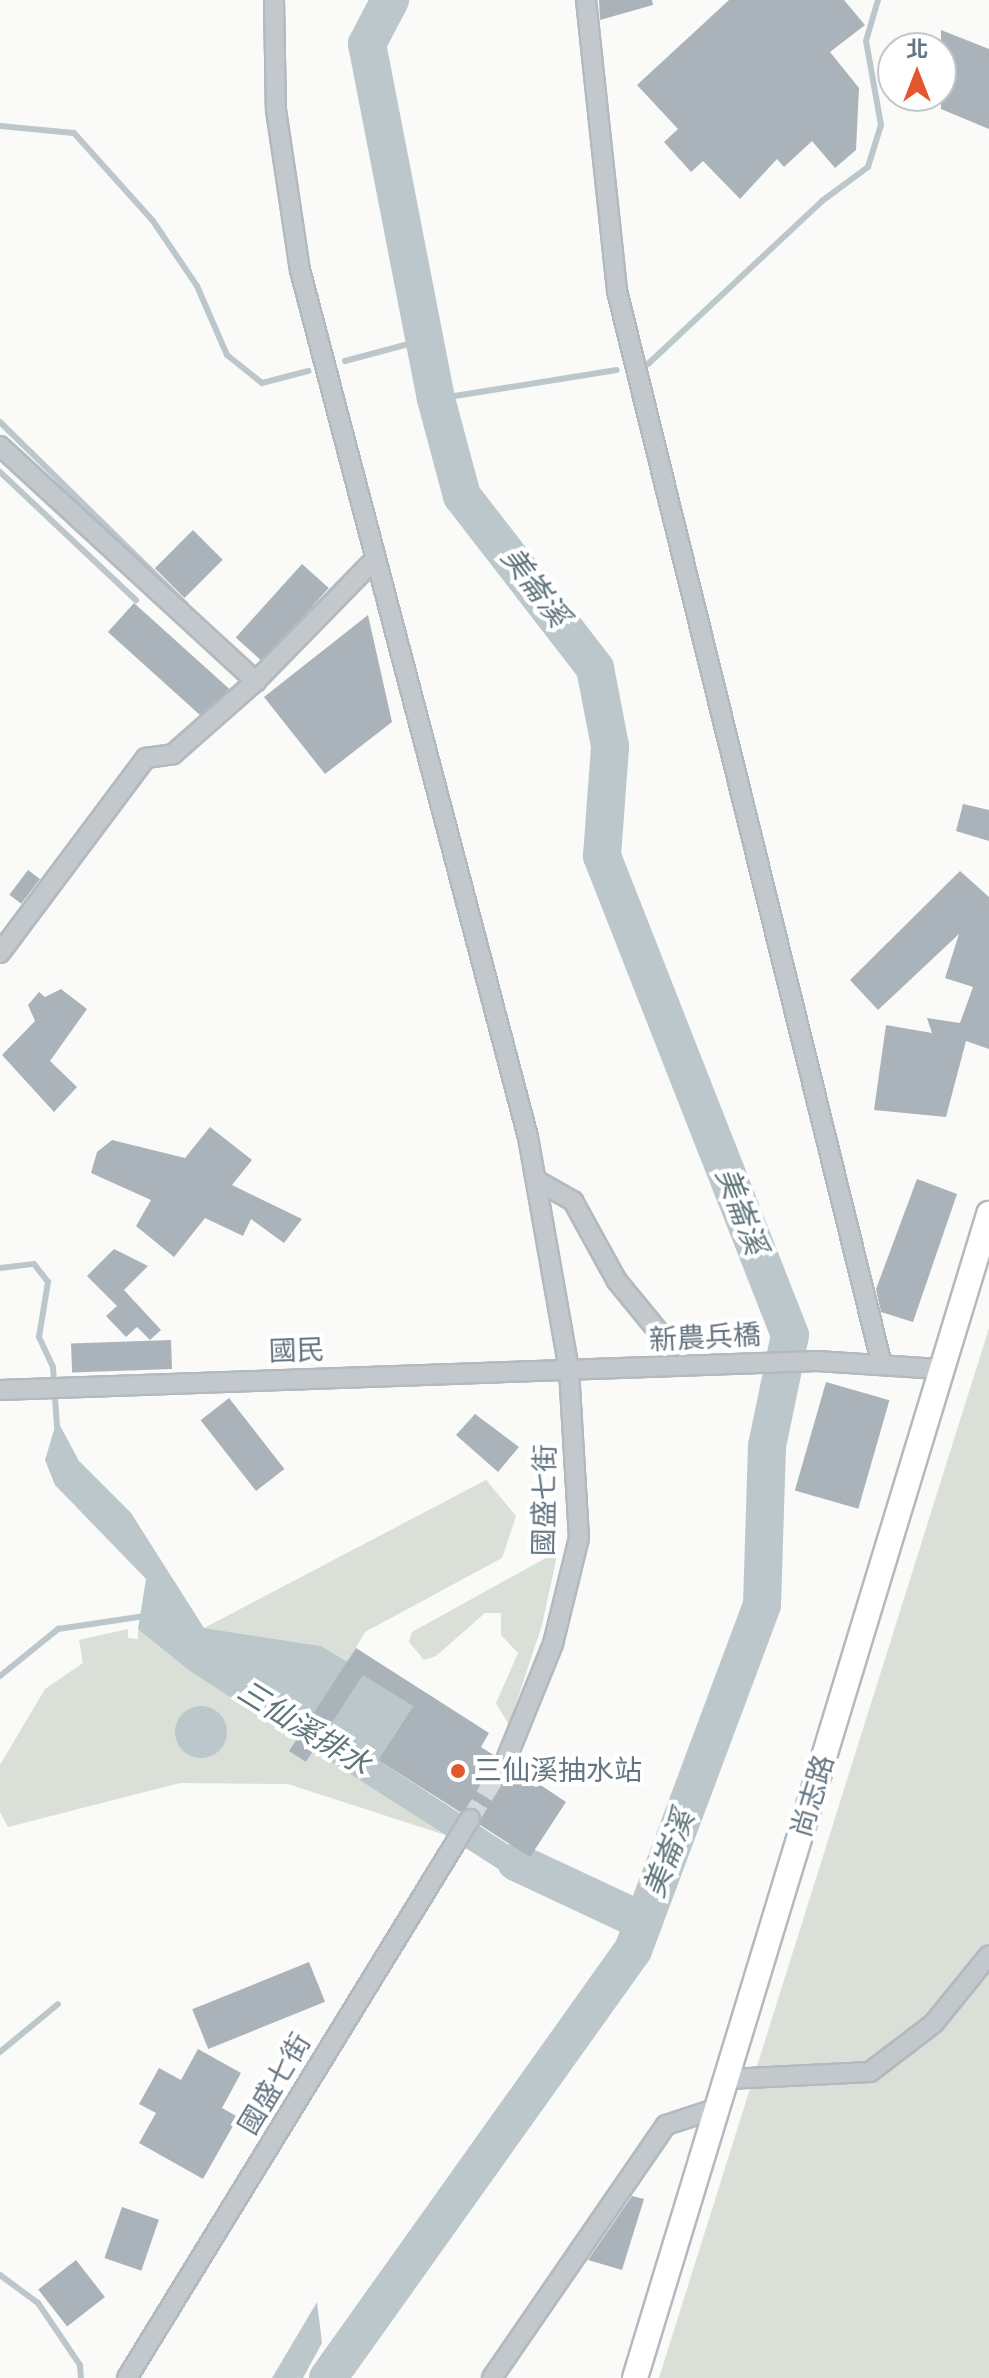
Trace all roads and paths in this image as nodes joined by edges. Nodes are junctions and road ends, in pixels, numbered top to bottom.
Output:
1 (274, 0) edge
2 (586, 0) edge
3 (0, 446) edge
4 (372, 562) junction
5 (256, 681) junction
6 (0, 953) edge
7 (536, 1180) junction
8 (989, 1214) edge
9 (671, 1347) dead end
10 (881, 1361) junction
11 (939, 1369) junction
12 (569, 1370) junction
13 (596, 1372) joint
14 (0, 1390) edge
15 (505, 1762) tunnel mouth
16 (470, 1819) tunnel mouth
17 (989, 1955) edge
18 (728, 2079) junction
19 (715, 2109) junction
20 (127, 2378) edge
21 (492, 2378) edge
22 (635, 2378) edge

1 - 4 street, 國盛七街
2 - 10 street
3 - 5 street
4 - 5 street
4 - 7 street, 國盛七街
5 - 6 street
7 - 9 street
7 - 12 street, 國盛七街
8 - 11 street, 尚志路
10 - 11 street, 新農兵橋
10 - 13 street, 新農兵橋
11 - 18 street, 尚志路
12 - 13 street, 國民
12 - 14 street, 國民
12 - 15 street, 國盛七街
16 - 20 street, 國盛七街
17 - 18 street
18 - 19 street, 尚志路
19 - 21 street
19 - 22 street, 尚志路

